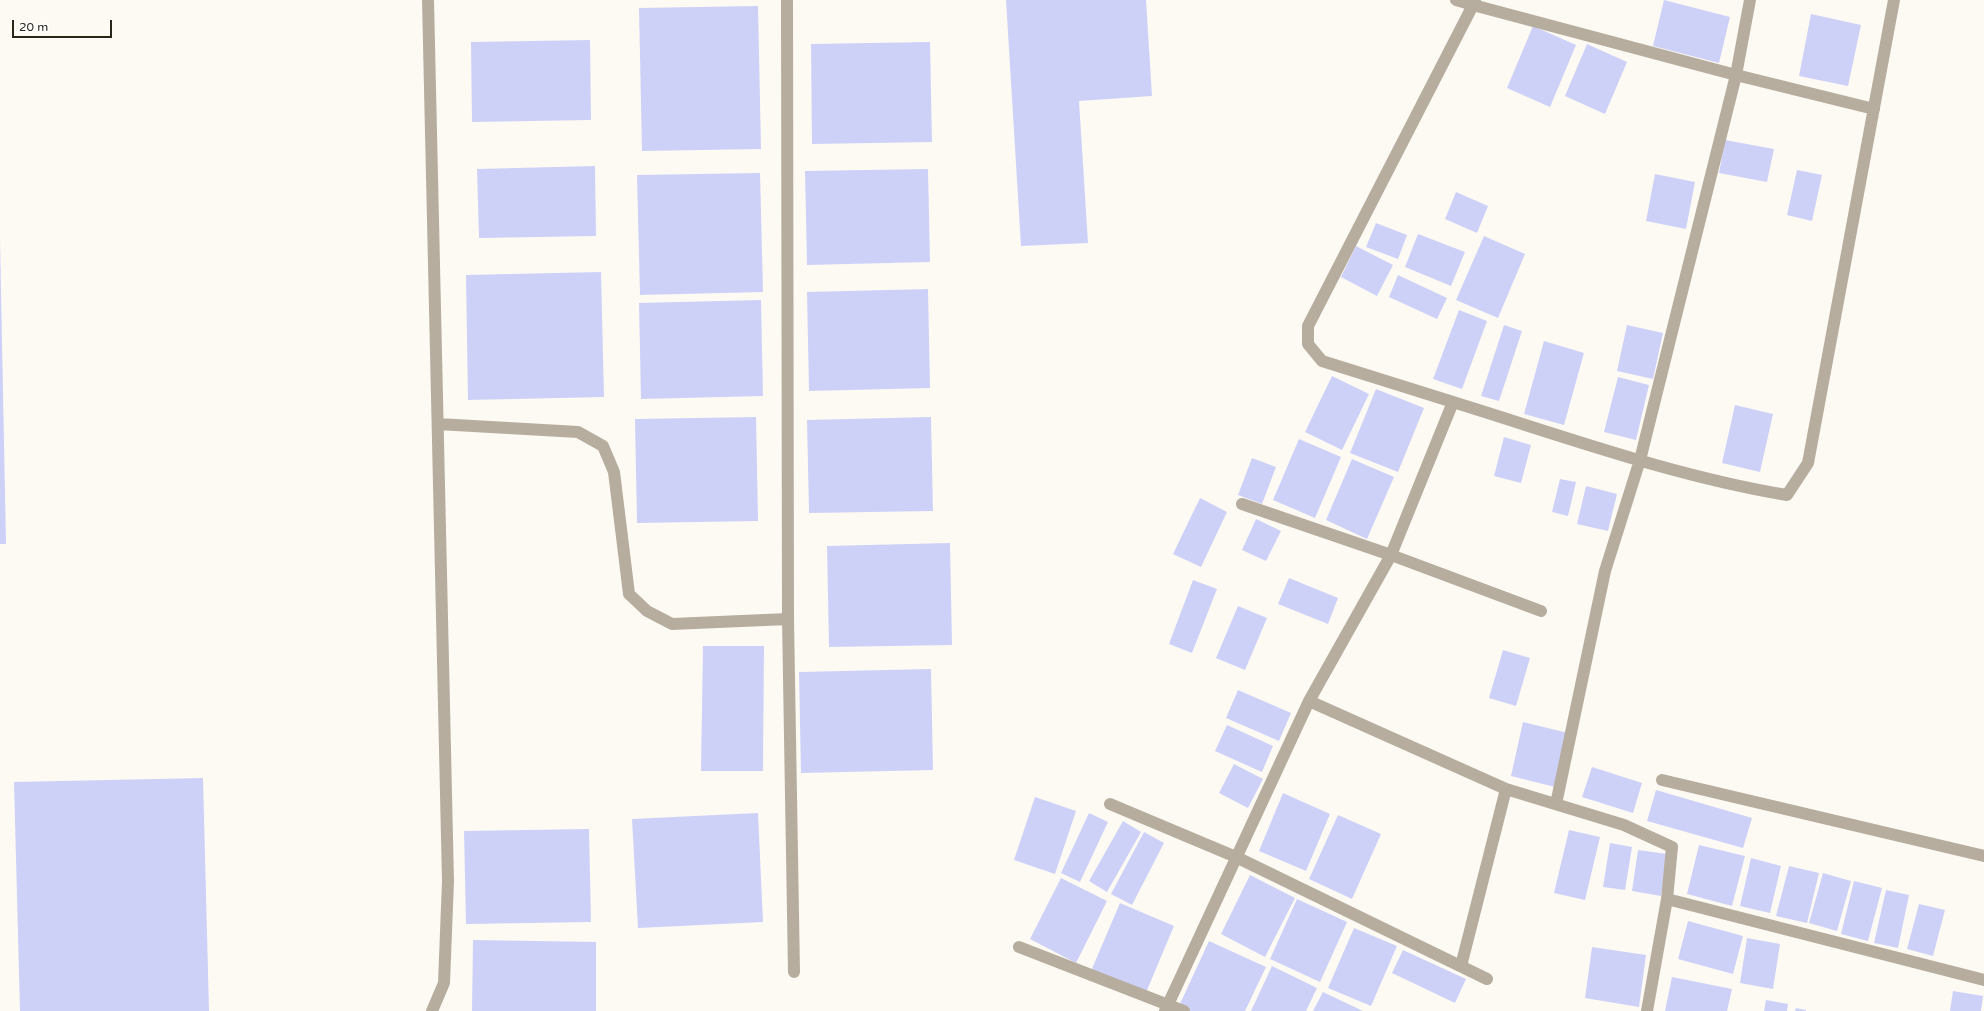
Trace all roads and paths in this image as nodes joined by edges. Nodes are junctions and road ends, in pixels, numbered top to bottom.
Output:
1 (428, 0) edge
2 (787, 0) edge
3 (1456, 0) edge
4 (1750, 0) edge
5 (1894, 0) edge
6 (1474, 2) edge
7 (1736, 76) junction
8 (1874, 109) junction
9 (1453, 402) junction
10 (438, 424) junction
11 (1640, 460) junction
12 (1242, 504) dead end
13 (1391, 556) junction
14 (1541, 611) dead end
15 (788, 619) junction
16 (1309, 701) junction
17 (1662, 780) dead end
18 (1506, 789) junction
19 (1110, 804) dead end
20 (1556, 804) junction
21 (1984, 856) edge
22 (1236, 857) junction
23 (1667, 899) junction
24 (1019, 947) dead end
25 (1461, 966) junction
26 (794, 972) dead end
27 (1487, 979) dead end
28 (1984, 980) edge
29 (1167, 1007) edge
30 (432, 1011) edge
31 (1184, 1011) edge
32 (1647, 1011) edge

1 - 10 street
2 - 15 street
3 - 6 street
4 - 7 street
5 - 8 street
6 - 7 street
6 - 9 street
7 - 8 street
7 - 11 street
8 - 11 street
9 - 11 street
9 - 13 street
10 - 15 street
10 - 30 street
11 - 20 street
12 - 13 street
13 - 14 street
13 - 16 street
15 - 26 street
16 - 18 street
16 - 22 street
17 - 21 street
18 - 20 street
18 - 25 street
19 - 22 street
20 - 23 street
22 - 25 street
22 - 29 street
23 - 28 street
23 - 32 street
24 - 29 street
25 - 27 street
29 - 31 street

